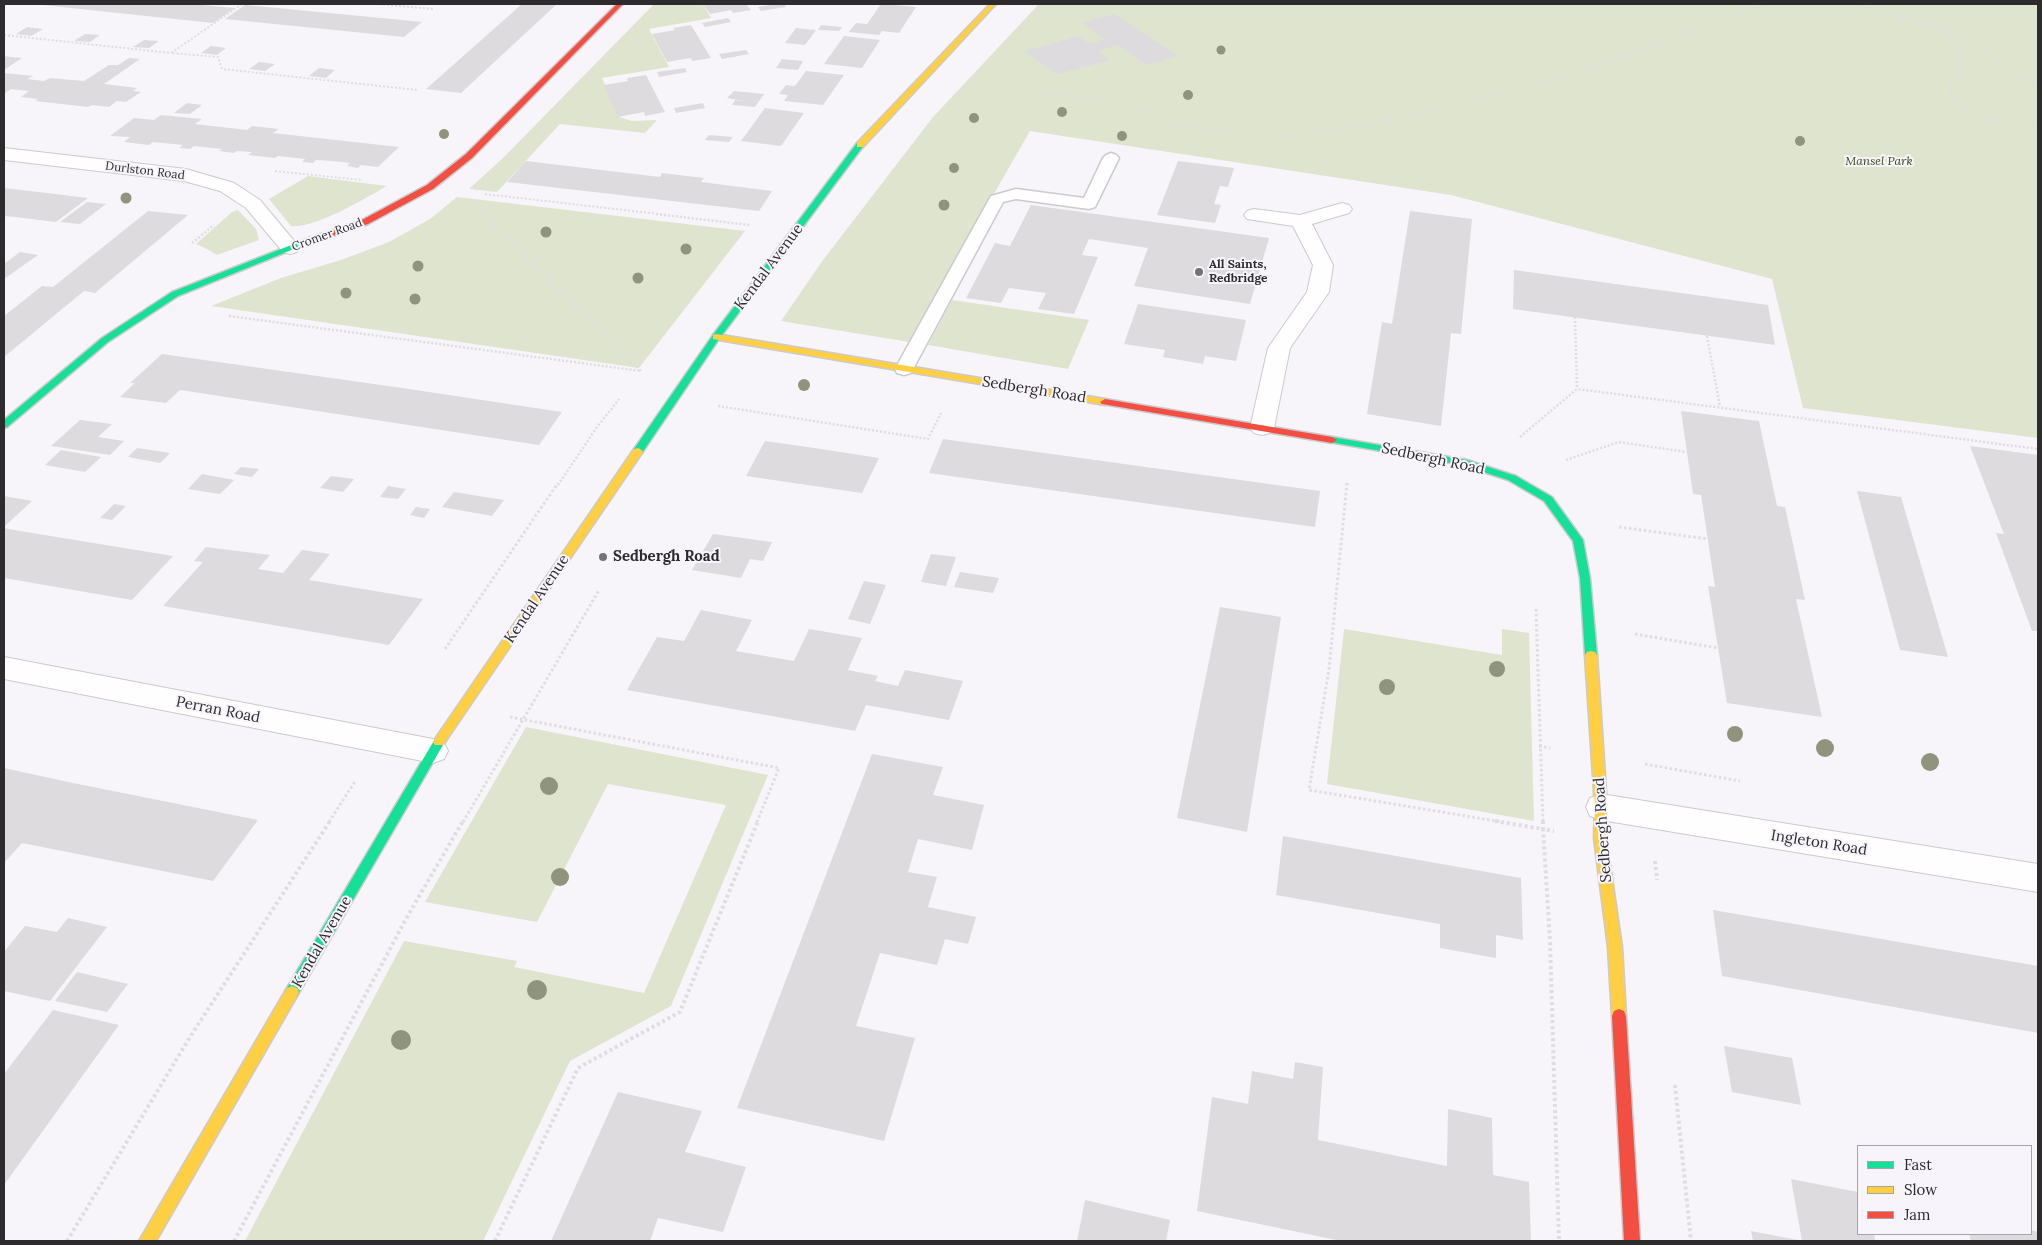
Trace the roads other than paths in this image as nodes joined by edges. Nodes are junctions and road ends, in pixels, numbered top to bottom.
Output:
1 (620, 4) edge
2 (993, 4) edge
3 (4, 154) edge
4 (1111, 158) dead end
5 (1342, 209) dead end
6 (1254, 215) dead end
7 (1301, 221) junction
8 (290, 248) junction
9 (716, 338) junction
10 (904, 369) junction
11 (4, 425) edge
12 (1262, 428) junction
13 (4, 668) edge
14 (433, 752) junction
15 (1600, 807) junction
16 (2038, 878) edge
17 (147, 1241) edge
18 (1632, 1241) edge

1 - 8 street, Cromer Road
2 - 9 street, Kendal Avenue
3 - 8 street, Durlston Road
4 - 10 lane
5 - 7 street
6 - 7 street
7 - 12 street
8 - 11 street, Cromer Road
9 - 10 street, Sedbergh Road
9 - 14 street, Kendal Avenue
10 - 12 street, Sedbergh Road
12 - 15 street, Sedbergh Road
13 - 14 street, Perran Road
14 - 17 street, Kendal Avenue
15 - 16 street, Ingleton Road
15 - 18 street, Sedbergh Road

